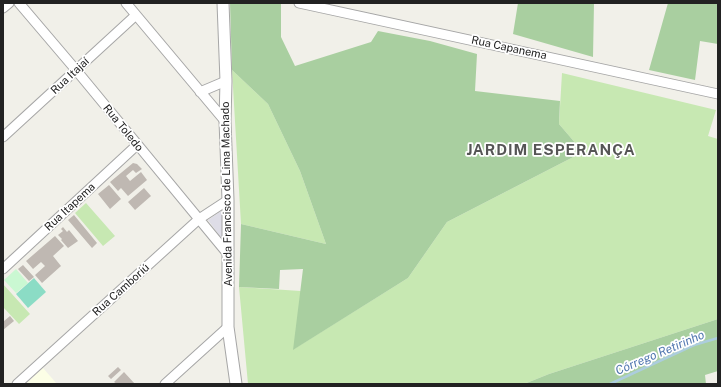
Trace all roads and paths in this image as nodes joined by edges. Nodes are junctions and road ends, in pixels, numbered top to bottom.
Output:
1 (9, 3) edge
2 (18, 3) edge
3 (126, 3) edge
4 (223, 3) edge
5 (299, 3) edge
6 (3, 8) edge
7 (136, 15) junction
8 (76, 70) junction
9 (226, 81) junction
10 (200, 92) junction
11 (718, 94) edge
12 (225, 122) junction
13 (3, 137) edge
14 (137, 145) junction
15 (228, 200) junction
16 (199, 219) junction
17 (227, 253) junction
18 (3, 269) edge
19 (228, 327) junction
20 (17, 384) edge
21 (165, 384) edge
22 (236, 384) edge

1 - 6 street
2 - 8 street, Rua Toledo
3 - 7 street
4 - 9 street, Avenida Francisco de Lima Machado
5 - 11 street, Rua Capanema
7 - 8 street, Rua Itajaí
7 - 10 street
8 - 13 street, Rua Itajaí
8 - 14 street, Rua Toledo
9 - 10 street
9 - 12 street, Avenida Francisco de Lima Machado
10 - 12 street
12 - 15 street, Avenida Francisco de Lima Machado
14 - 16 street, Rua Toledo
14 - 18 street, Rua Itapema
15 - 16 street, Rua Camboriú
15 - 17 street, Avenida Francisco de Lima Machado
16 - 17 street, Rua Toledo
16 - 20 street, Rua Camboriú
17 - 19 street, Avenida Francisco de Lima Machado
19 - 21 street
19 - 22 street, Avenida Francisco de Lima Machado

